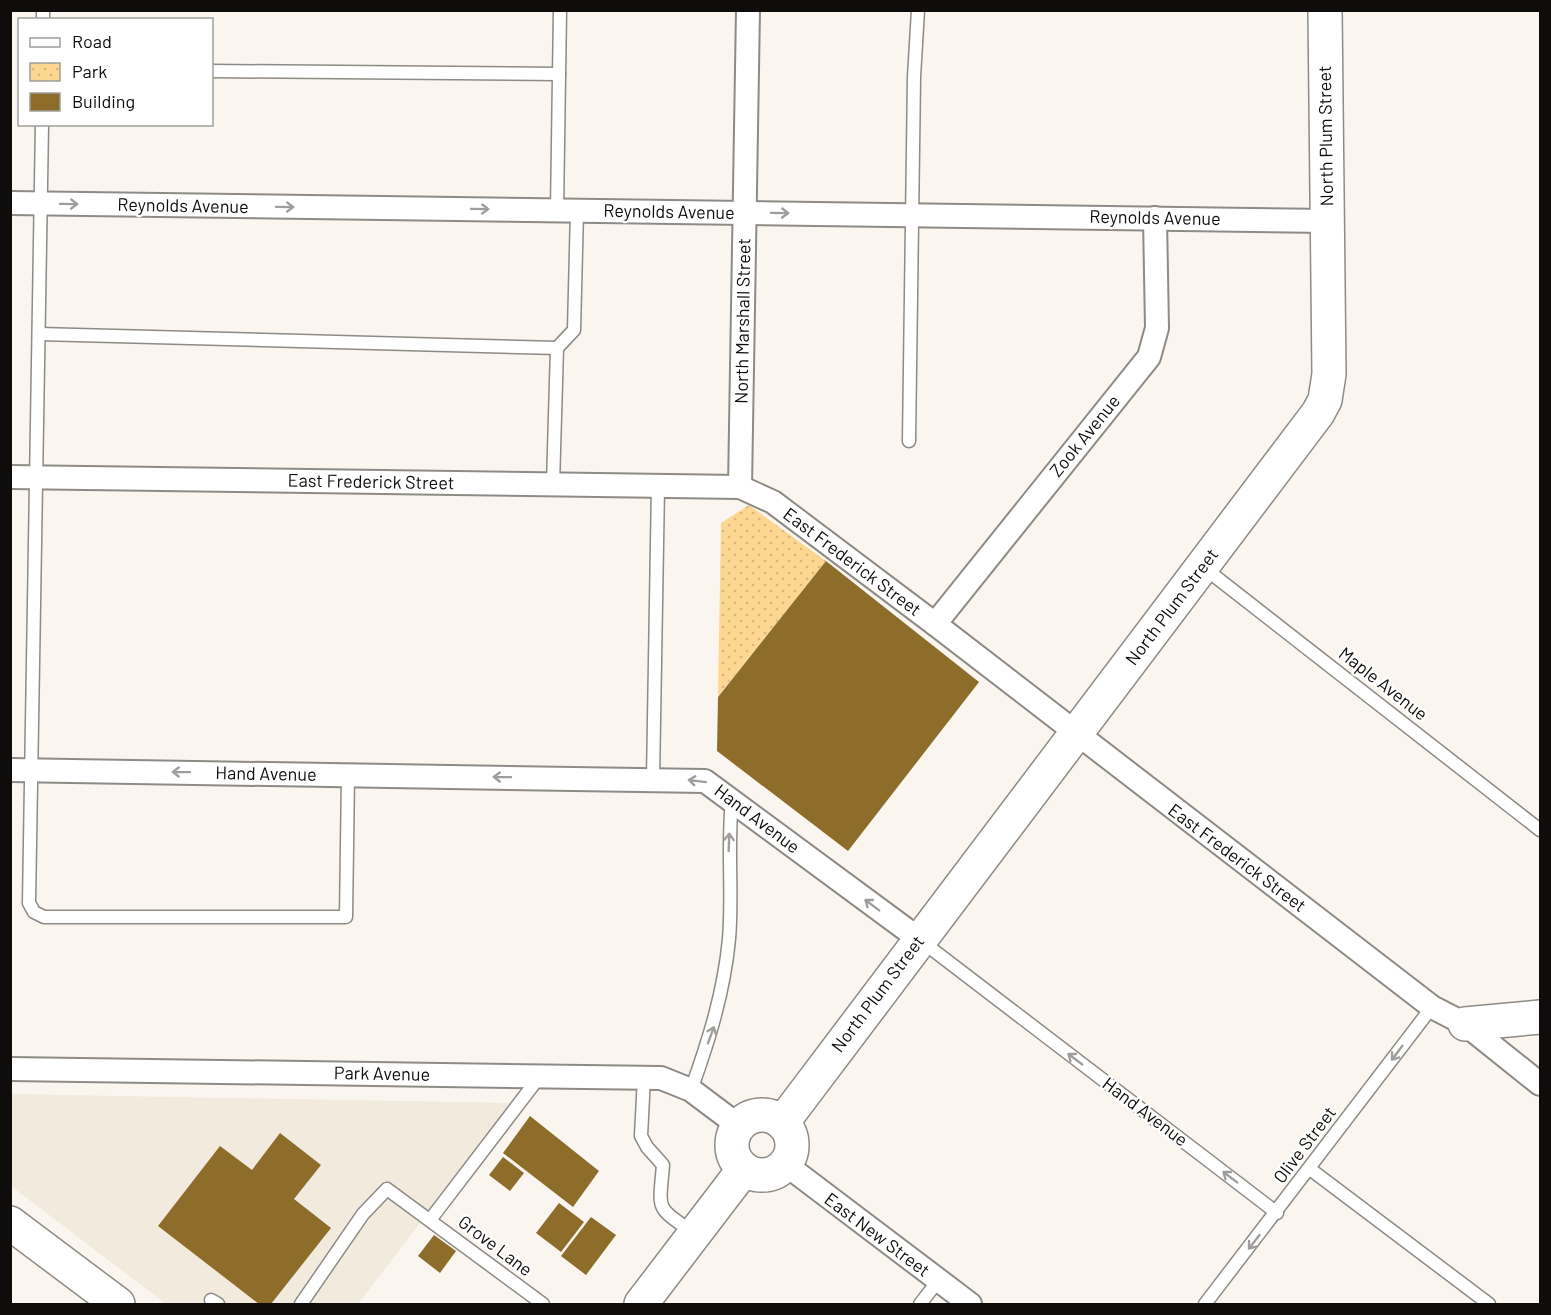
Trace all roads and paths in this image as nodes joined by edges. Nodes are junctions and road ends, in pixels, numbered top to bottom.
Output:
1 (560, 10) edge
2 (748, 10) edge
3 (918, 10) edge
4 (1325, 10) edge
5 (213, 70) edge
6 (559, 74) junction
7 (42, 126) edge
8 (10, 203) edge
9 (41, 204) junction
10 (567, 211) junction
11 (744, 213) junction
12 (913, 215) junction
13 (1155, 218) junction
14 (1327, 221) junction
15 (39, 334) junction
16 (557, 348) junction
17 (909, 441) dead end
18 (10, 477) edge
19 (36, 477) junction
20 (553, 484) junction
21 (658, 486) junction
22 (740, 487) junction
23 (1203, 567) junction
24 (935, 624) junction
25 (1076, 734) junction
26 (20, 770) edge
27 (348, 775) junction
28 (653, 779) junction
29 (732, 801) junction
30 (1540, 830) edge
31 (919, 939) junction
32 (1432, 1007) junction
33 (1540, 1017) edge
34 (1465, 1024) junction
35 (10, 1069) edge
36 (540, 1076) junction
37 (644, 1077) junction
38 (1540, 1084) edge
39 (691, 1090) junction
40 (782, 1123) junction
41 (739, 1126) junction
42 (785, 1164) junction
43 (744, 1169) junction
44 (1310, 1169) junction
45 (1277, 1213) junction
46 (428, 1218) junction
47 (10, 1223) edge
48 (695, 1234) junction
49 (938, 1281) junction
50 (118, 1305) edge
51 (301, 1305) edge
52 (543, 1305) edge
53 (641, 1305) edge
54 (920, 1305) edge
55 (970, 1305) edge
56 (1205, 1305) edge
57 (1489, 1305) edge

1 - 6 lane
2 - 11 street, North Marshall Street
3 - 12 lane
4 - 14 street, North Plum Street
5 - 6 lane
6 - 10 lane
7 - 9 lane
8 - 9 street, Reynolds Avenue
9 -> 10 street, Reynolds Avenue
9 - 15 lane
10 - 11 street, Reynolds Avenue
10 - 16 lane
11 -> 12 street, Reynolds Avenue
11 - 22 street, North Marshall Street
12 - 13 street, Reynolds Avenue
12 - 17 lane
13 - 14 street, Reynolds Avenue
13 - 24 street, Zook Avenue
14 - 23 street, North Plum Street
15 - 16 lane
15 - 19 lane
16 - 20 lane
18 - 19 street, East Frederick Street
19 - 20 street, East Frederick Street
19 - 26 lane
20 - 21 street, East Frederick Street
21 - 22 street, East Frederick Street
21 - 28 lane
22 - 24 street, East Frederick Street
23 - 25 street, North Plum Street
23 - 30 lane, Maple Avenue
24 - 25 street, East Frederick Street
25 - 31 street, North Plum Street
25 - 32 street, East Frederick Street
27 -> 26 street, Hand Avenue
26 - 27 lane
28 -> 27 street, Hand Avenue
29 -> 28 street, Hand Avenue
31 -> 29 street, Hand Avenue
39 -> 29 lane
31 - 40 street, North Plum Street
45 -> 31 lane, Hand Avenue
32 - 34 street, East Frederick Street
32 -> 44 lane, Olive Street
33 - 34 street
34 - 38 street, East Frederick Street
35 - 36 street, Park Avenue
36 - 37 street, Park Avenue
36 - 46 lane
37 - 39 street, Park Avenue
37 - 48 lane
39 - 41 street, Park Avenue
40 - 41 street
40 - 42 street
41 - 43 street
42 - 43 street
42 - 49 street, East New Street
43 - 48 street
44 - 45 lane, Olive Street
44 - 57 lane
45 -> 56 lane, Olive Street
46 - 51 lane, Grove Lane
46 - 52 lane, Grove Lane
47 - 50 street
48 - 53 street
49 - 54 lane
49 - 55 street, East New Street

